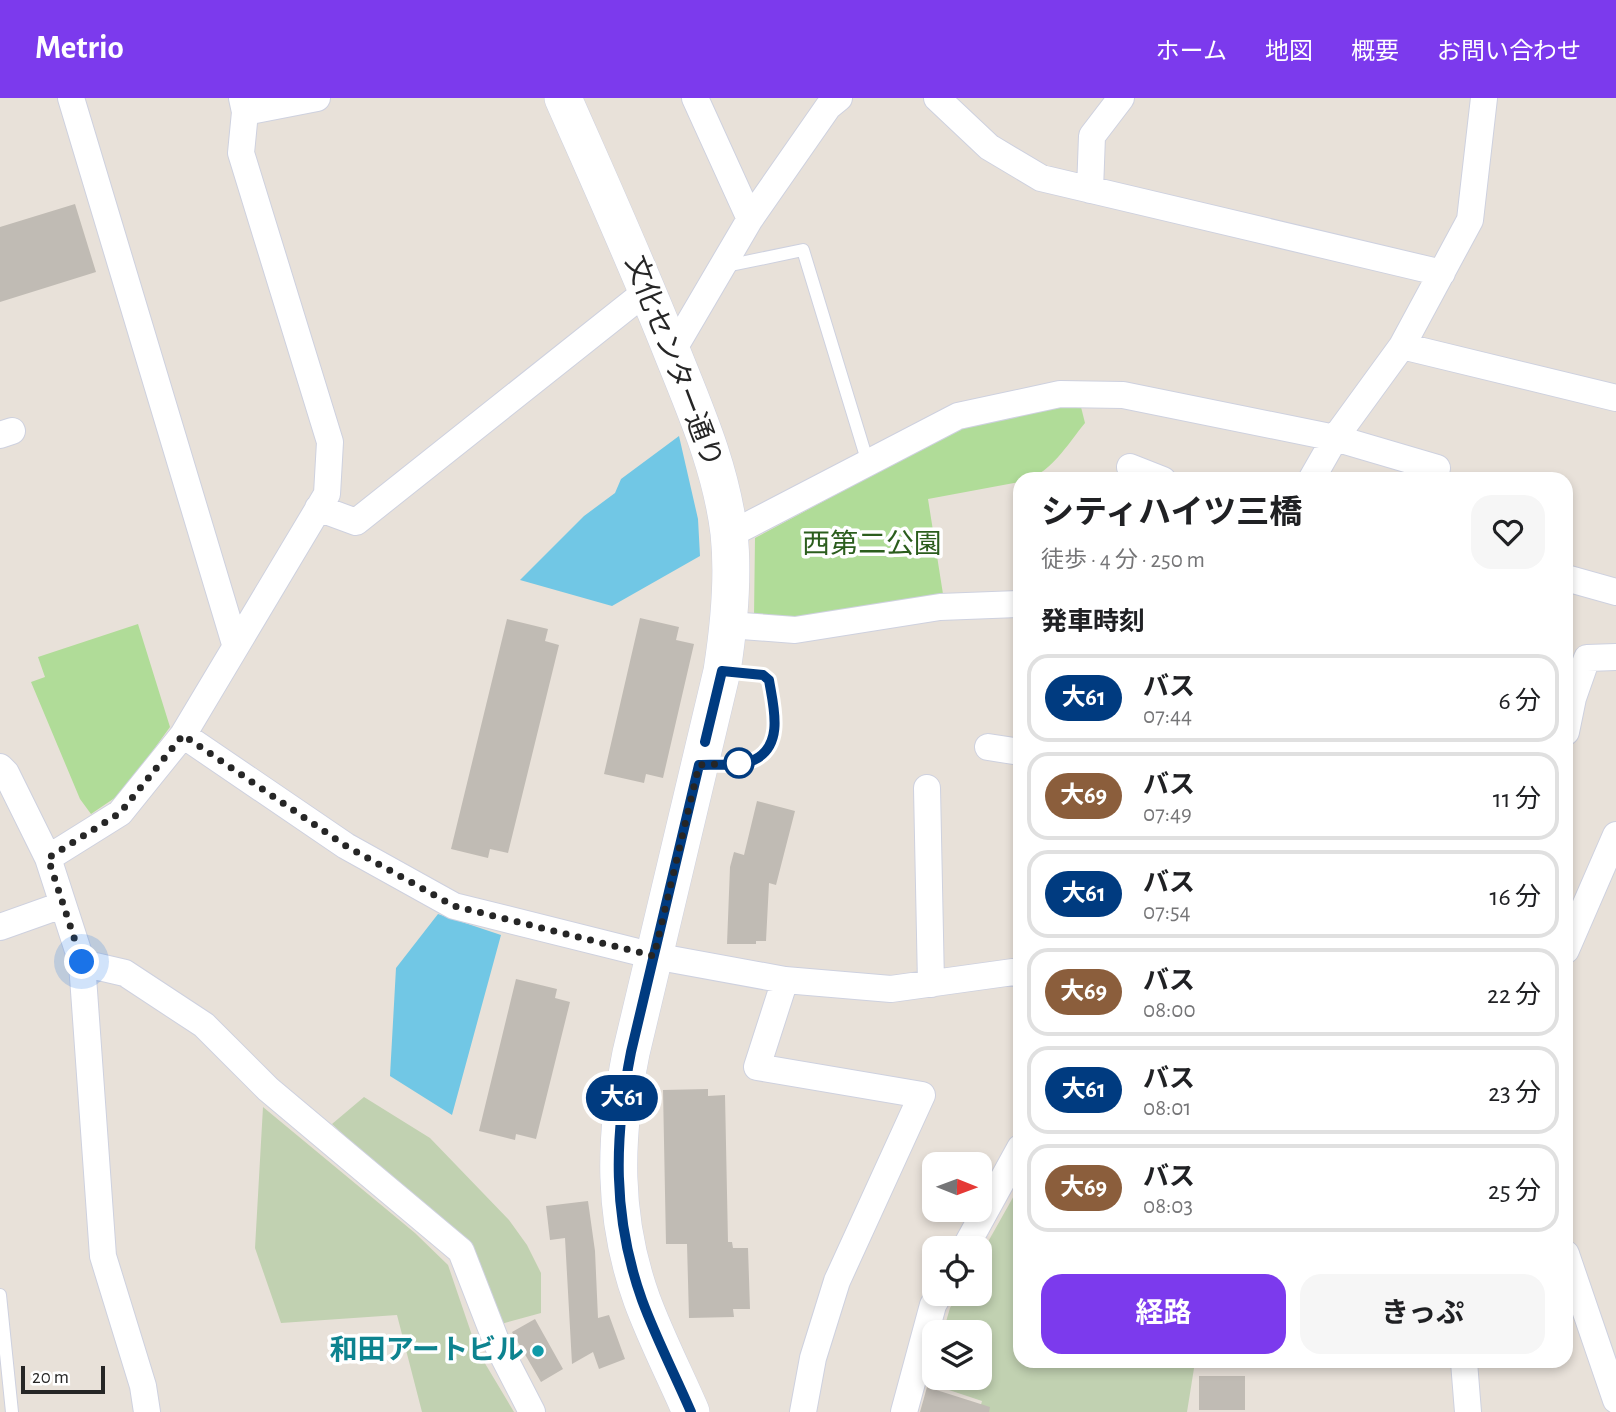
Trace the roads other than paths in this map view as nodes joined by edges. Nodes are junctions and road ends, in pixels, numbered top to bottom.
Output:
1 (71, 98) edge
2 (317, 98) edge
3 (563, 98) edge
4 (695, 98) edge
5 (839, 98) edge
6 (937, 98) edge
7 (1121, 98) edge
8 (1484, 98) edge
9 (244, 105) edge
10 (1090, 190) junction
11 (750, 219) junction
12 (722, 267) junction
13 (1442, 274) junction
14 (648, 290) junction
15 (1402, 346) junction
16 (672, 352) junction
17 (1616, 398) edge
18 (1335, 439) junction
19 (869, 463) junction
20 (1130, 467) dead end
21 (1143, 472) edge
22 (1316, 472) edge
23 (1436, 472) edge
24 (318, 508) junction
25 (729, 535) junction
26 (1573, 580) edge
27 (1616, 592) edge
28 (1013, 604) edge
29 (729, 625) junction
30 (235, 645) junction
31 (1616, 657) edge
32 (722, 671) junction
33 (1573, 690) edge
34 (183, 735) junction
35 (988, 747) dead end
36 (1013, 751) edge
37 (699, 765) junction
38 (0, 767) edge
39 (928, 788) dead end
40 (1616, 835) edge
41 (48, 858) junction
42 (62, 905) junction
43 (0, 927) edge
44 (1573, 934) edge
45 (654, 956) junction
46 (82, 962) junction
47 (1013, 972) edge
48 (785, 980) junction
49 (931, 984) junction
50 (1013, 1161) edge
51 (972, 1236) edge
52 (1573, 1274) edge
53 (0, 1294) edge
54 (933, 1306) edge
55 (1464, 1368) edge
56 (1616, 1400) edge
57 (12, 1412) edge
58 (147, 1412) edge
59 (532, 1412) edge
60 (691, 1412) edge
61 (803, 1412) edge
62 (904, 1412) edge
63 (1468, 1412) edge

1 - 30 street
2 - 9 street
3 - 14 street, 文化センター通り
4 - 11 street
5 - 11 street
6 - 10 street
7 - 10 street
8 - 13 street
9 - 24 street
10 - 13 street
11 - 12 street
12 - 16 street
12 - 19 lane
13 - 15 street
14 - 16 street, 文化センター通り
14 - 24 street
15 - 17 street
15 - 18 street
16 - 25 street, 文化センター通り
18 - 19 street
18 - 22 street
18 - 23 street
19 - 25 street
20 - 21 street
24 - 30 street
25 - 29 street, 文化センター通り
26 - 27 street
28 - 29 street
29 - 32 street, 文化センター通り
30 - 34 street
31 - 33 street
32 - 37 street, 文化センター通り
32 - 37 lane
34 - 41 street
34 - 45 street
35 - 36 street
37 - 45 street, 文化センター通り
38 - 41 street
39 - 49 street
40 - 44 street
41 - 42 street
42 - 43 street
42 - 46 street
45 - 48 street
45 - 60 street, 文化センター通り
46 - 58 street
46 - 59 street
47 - 49 street
48 - 49 street
48 - 61 street
50 - 51 street
52 - 56 street
53 - 57 lane
54 - 62 street
55 - 63 street

